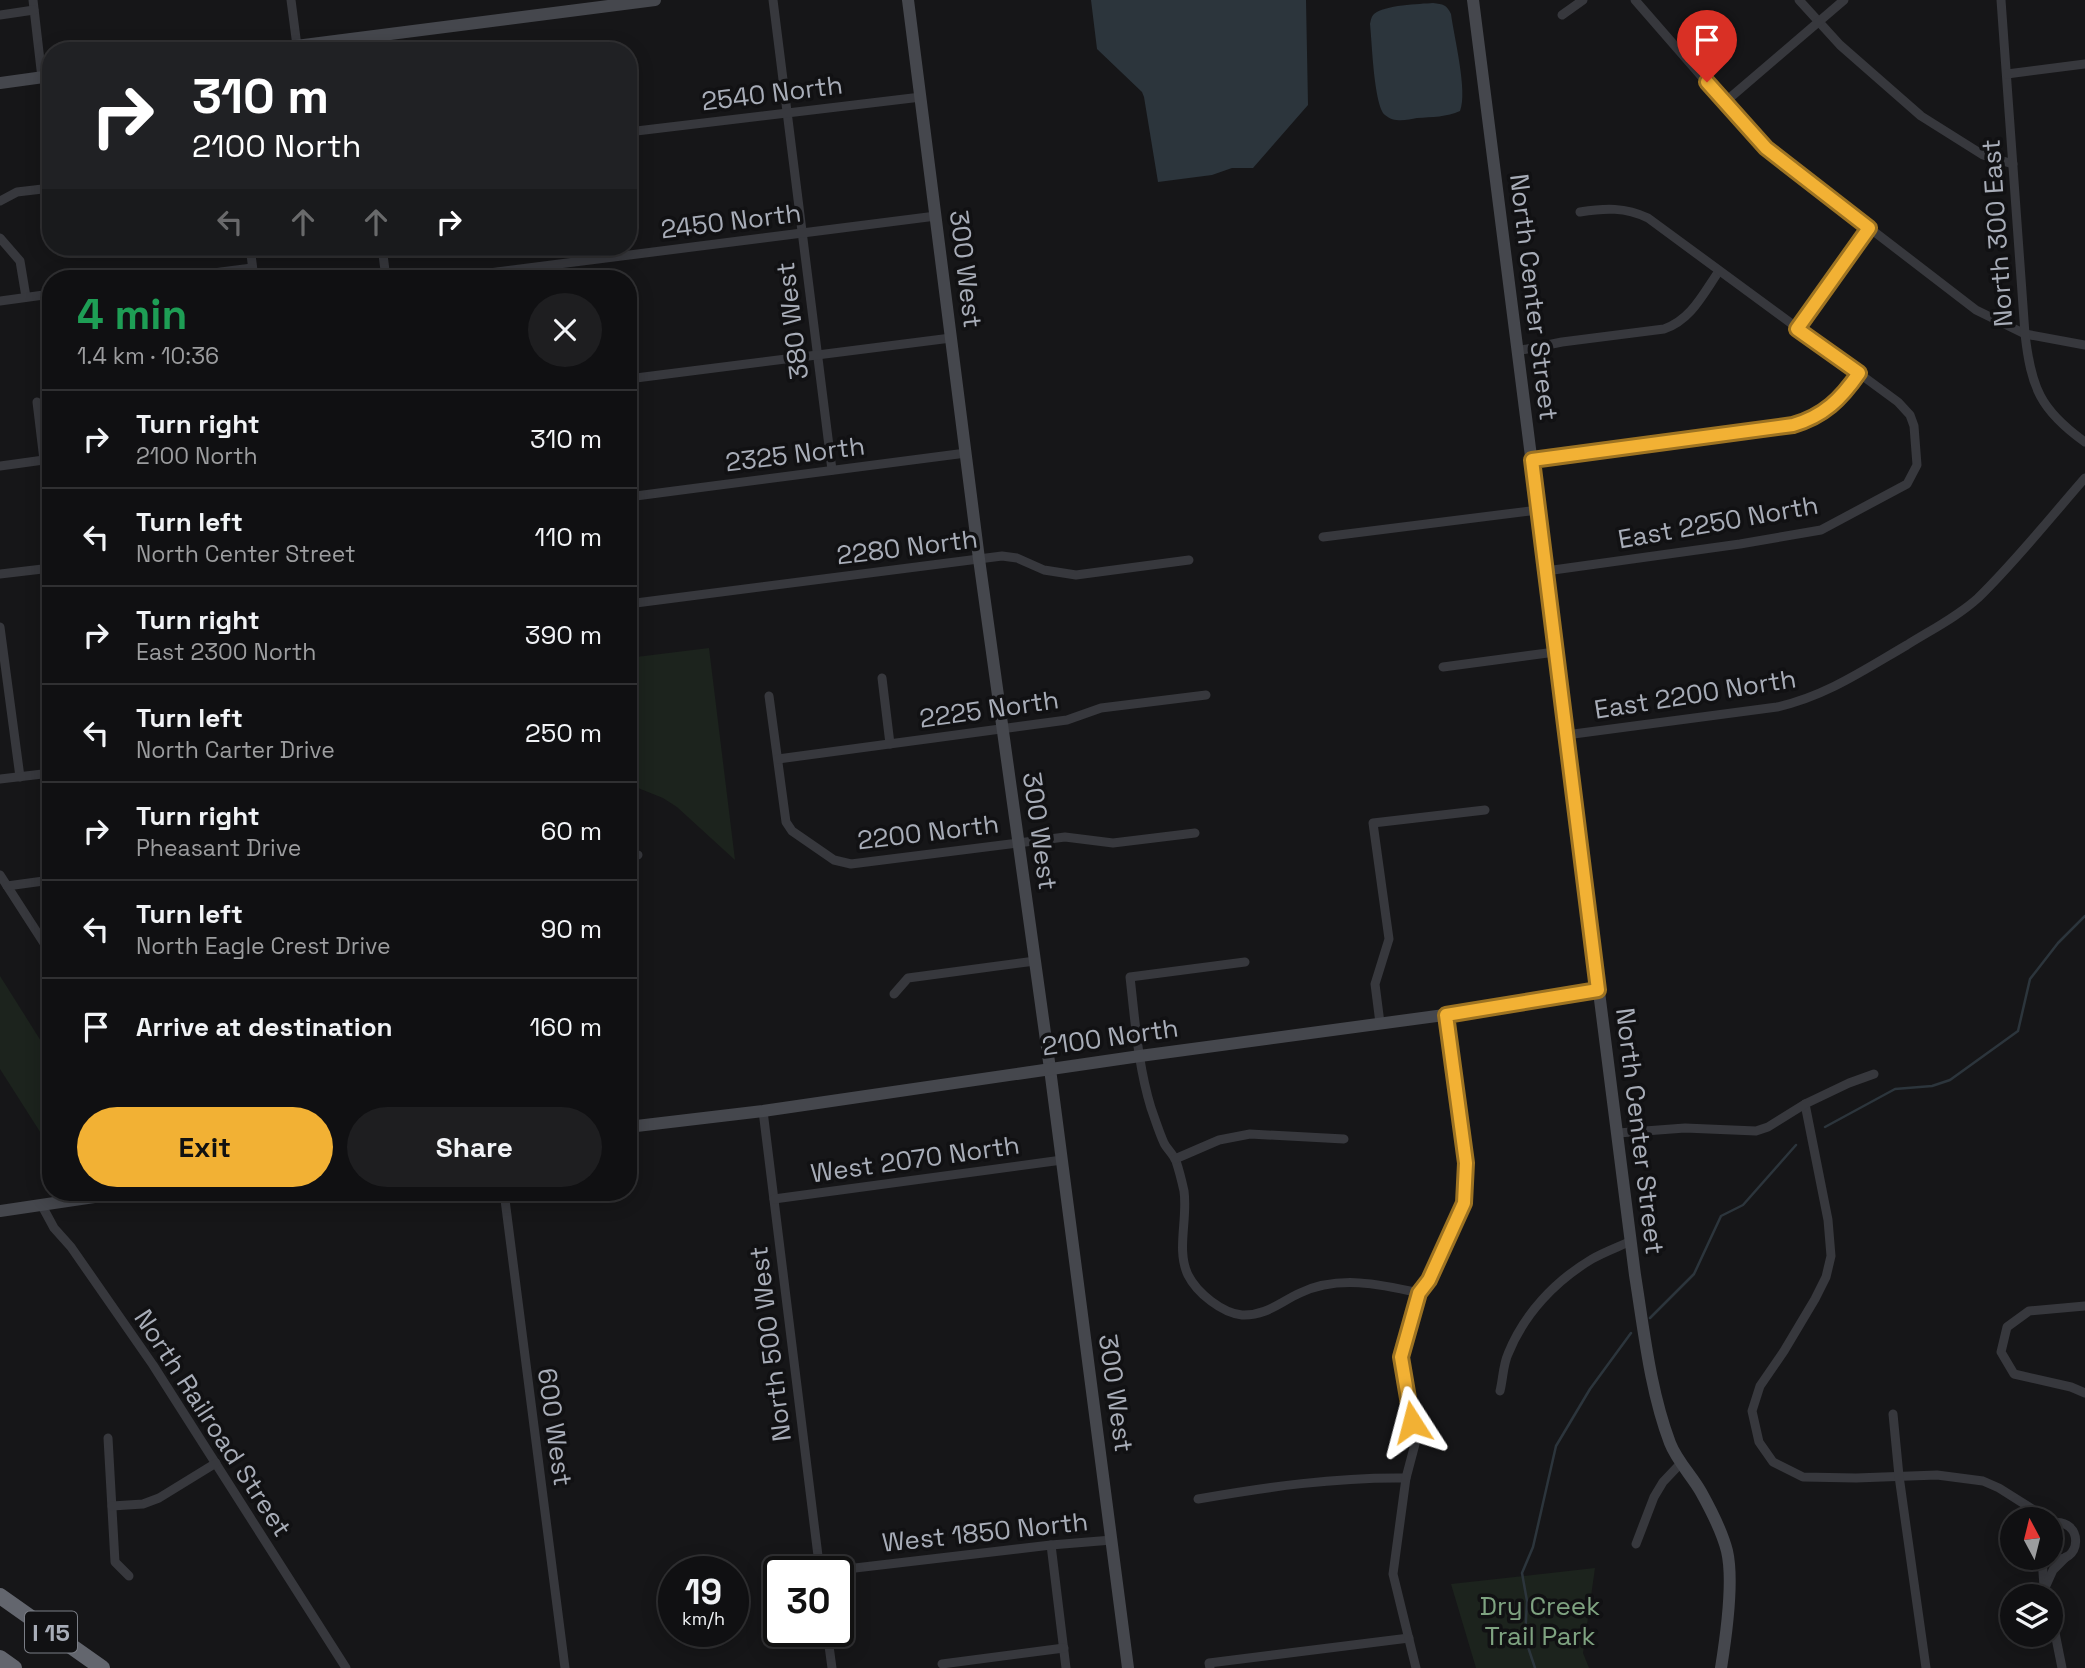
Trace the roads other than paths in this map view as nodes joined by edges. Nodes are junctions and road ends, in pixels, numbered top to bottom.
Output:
1 (291, 0) edge
2 (655, 0) edge
3 (773, 0) edge
4 (908, 0) edge
5 (1473, 0) edge
6 (1583, 0) edge
7 (1635, 0) edge
8 (1799, 0) edge
9 (1844, 0) edge
10 (2001, 0) edge
11 (34, 5) edge
12 (0, 15) edge
13 (1562, 15) dead end
14 (1818, 22) junction
15 (296, 42) edge
16 (377, 42) edge
17 (42, 53) edge
18 (2085, 64) edge
19 (2007, 74) junction
20 (42, 78) edge
21 (0, 83) edge
22 (921, 97) junction
23 (1724, 102) junction
24 (786, 112) junction
25 (637, 131) edge
26 (2013, 164) junction
27 (42, 189) edge
28 (0, 201) edge
29 (1580, 212) dead end
30 (936, 216) junction
31 (1869, 228) junction
32 (802, 233) junction
33 (0, 238) edge
34 (637, 254) edge
35 (622, 256) edge
36 (512, 270) edge
37 (1719, 271) junction
38 (42, 295) edge
39 (26, 297) junction
40 (0, 301) edge
41 (1797, 329) junction
42 (2025, 334) junction
43 (951, 338) junction
44 (2085, 345) edge
45 (1517, 351) junction
46 (817, 355) junction
47 (1859, 373) junction
48 (637, 378) edge
49 (37, 402) dead end
50 (42, 428) edge
51 (2085, 442) edge
52 (966, 453) junction
53 (1532, 460) junction
54 (42, 461) edge
55 (0, 466) edge
56 (832, 470) junction
57 (2085, 478) edge
58 (637, 496) edge
59 (1538, 510) junction
60 (1323, 537) dead end
61 (979, 559) junction
62 (1189, 560) dead end
63 (42, 569) edge
64 (1546, 571) junction
65 (0, 574) edge
66 (637, 603) edge
67 (0, 627) edge
68 (1555, 652) junction
69 (1443, 667) dead end
70 (882, 678) dead end
71 (1206, 695) dead end
72 (769, 696) dead end
73 (1003, 729) junction
74 (1566, 735) junction
75 (890, 744) junction
76 (778, 760) junction
77 (42, 774) edge
78 (20, 777) junction
79 (0, 779) edge
80 (1485, 810) dead end
81 (1195, 832) dead end
82 (1018, 843) junction
83 (0, 875) edge
84 (42, 881) edge
85 (7, 886) junction
86 (42, 940) edge
87 (1035, 961) junction
88 (1245, 962) dead end
89 (1598, 990) junction
90 (894, 994) dead end
91 (1446, 1015) junction
92 (1380, 1023) junction
93 (1140, 1056) junction
94 (1050, 1069) junction
95 (1874, 1074) dead end
96 (1805, 1104) junction
97 (763, 1111) junction
98 (637, 1126) edge
99 (1618, 1133) junction
100 (1344, 1139) dead end
101 (1175, 1159) junction
102 (1062, 1160) junction
103 (774, 1199) junction
104 (63, 1201) edge
105 (505, 1201) edge
106 (41, 1204) junction
107 (0, 1211) edge
108 (1631, 1241) junction
109 (1419, 1293) junction
110 (2085, 1307) edge
111 (1500, 1391) dead end
112 (2085, 1393) edge
113 (1893, 1414) dead end
114 (108, 1438) dead end
115 (216, 1463) junction
116 (1681, 1463) junction
117 (1899, 1476) junction
118 (1406, 1478) junction
119 (1198, 1499) dead end
120 (2018, 1500) junction
121 (112, 1506) junction
122 (2024, 1507) edge
123 (2029, 1507) edge
124 (2063, 1524) edge
125 (2069, 1526) junction
126 (2085, 1532) edge
127 (1112, 1540) junction
128 (1636, 1544) dead end
129 (2085, 1544) edge
130 (1051, 1545) junction
131 (818, 1556) edge
132 (2068, 1556) junction
133 (2063, 1558) edge
134 (854, 1568) edge
135 (129, 1576) dead end
136 (2048, 1584) edge
137 (0, 1596) edge
138 (1409, 1638) junction
139 (829, 1647) edge
140 (2058, 1647) edge
141 (1064, 1648) junction
142 (0, 1658) edge
143 (943, 1664) dead end
144 (1209, 1665) edge
145 (15, 1668) edge
146 (102, 1668) edge
147 (346, 1668) edge
148 (565, 1668) edge
149 (832, 1668) edge
150 (1066, 1668) edge
151 (1128, 1668) edge
152 (1416, 1668) edge
153 (1721, 1668) edge
154 (1926, 1668) edge
155 (2062, 1668) edge

1 - 15 street
2 - 16 street
3 - 24 street, 380 West
4 - 22 street, 300 West
5 - 45 street, North Center Street
6 - 13 street
7 - 23 street
8 - 14 street
9 - 14 street
10 - 19 street, North 300 East
11 - 12 street
11 - 17 street
14 - 23 street
14 - 26 street
18 - 19 street
19 - 26 street, North 300 East
20 - 21 street
22 - 24 street, 2540 North
22 - 30 street, 300 West
23 - 31 street
24 - 25 street, 2540 North
24 - 32 street, 380 West
26 - 42 street, North 300 East
27 - 28 street
29 - 37 street
30 - 32 street, 2450 North
30 - 43 street, 300 West
31 - 41 street
31 - 42 street
32 - 34 street, 2450 North
32 - 46 street, 380 West
33 - 39 street
35 - 36 street, 2450 North
37 - 41 street
37 - 45 street
38 - 39 street
39 - 40 street
41 - 47 street
42 - 44 street
42 - 51 street, North 300 East
43 - 46 street
43 - 52 street, 300 West
45 - 53 street, North Center Street
46 - 48 street
46 - 56 street, 380 West
47 - 53 street
47 - 64 street, East 2250 North
49 - 50 street
52 - 56 street, 2325 North
52 - 61 street, 300 West
53 - 59 street, North Center Street
54 - 55 street
56 - 58 street, 2325 North
57 - 74 street, East 2200 North
59 - 60 street
59 - 64 street, North Center Street
61 - 62 street, 2280 North
61 - 66 street, 2280 North
61 - 73 street, 300 West
63 - 65 street
64 - 68 street, North Center Street
67 - 78 street
68 - 69 street
68 - 74 street, North Center Street
70 - 75 street
71 - 73 street, 2225 North
72 - 76 street
73 - 75 street, 2225 North
73 - 82 street, 300 West
74 - 89 street, North Center Street
75 - 76 street, 2225 North
76 - 82 street, 2200 North
77 - 78 street
78 - 79 street
80 - 92 street
81 - 82 street, 2200 North
82 - 87 street, 300 West
83 - 85 street
84 - 85 street
85 - 86 street
87 - 90 street
87 - 94 street, 300 West
88 - 93 street
89 - 91 street, 2100 North
89 - 99 street, North Center Street
91 - 92 street, 2100 North
91 - 109 street
92 - 93 street, 2100 North
93 - 94 street, 2100 North
93 - 101 street
94 - 97 street, 2100 North
94 - 102 street, 300 West
95 - 96 street
96 - 99 street
96 - 117 street
97 - 98 street, 2100 North
97 - 103 street, North 500 West
99 - 108 street, North Center Street
100 - 101 street
101 - 109 street
102 - 103 street, West 2070 North
102 - 127 street, 300 West
103 - 131 street, North 500 West
104 - 106 street
105 - 148 street, 600 West
106 - 107 street
106 - 115 street, North Railroad Street
108 - 111 street
108 - 116 street, North Center Street
109 - 118 street
110 - 112 street
113 - 117 street
114 - 121 street
115 - 121 street
115 - 147 street, North Railroad Street
116 - 128 street
116 - 153 street, North Center Street
117 - 120 street
117 - 154 street
118 - 119 street
118 - 138 street
120 - 122 street
120 - 123 street
121 - 135 street
124 - 125 street
125 - 126 street
125 - 132 street
127 - 130 street, West 1850 North
127 - 151 street, 300 West
129 - 132 street
130 - 134 street, West 1850 North
130 - 141 street
132 - 133 street
132 - 136 street
137 - 146 highway, I 15
138 - 144 street
138 - 152 street
139 - 149 street
140 - 155 street
141 - 143 street
141 - 150 street
142 - 145 highway, I 15

